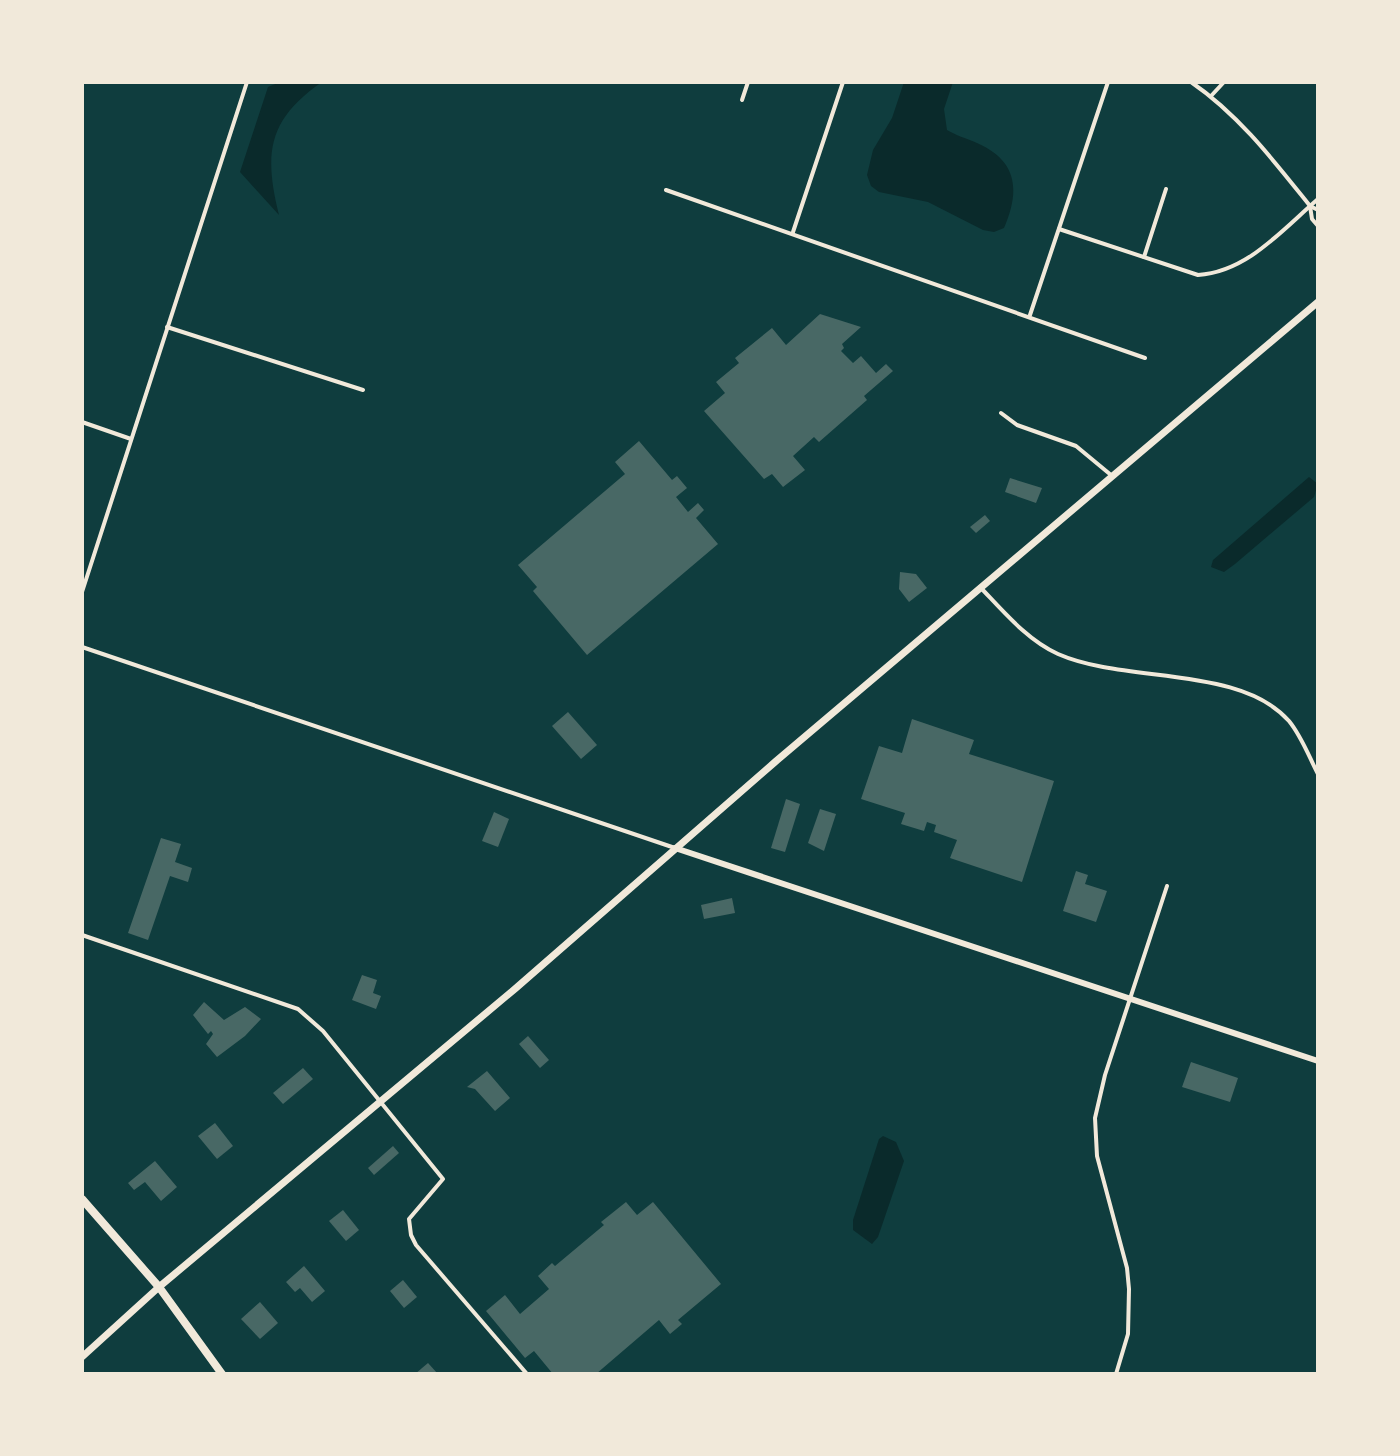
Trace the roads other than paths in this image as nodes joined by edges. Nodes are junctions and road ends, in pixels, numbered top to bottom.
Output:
1 (247, 82) edge
2 (748, 82) edge
3 (843, 82) edge
4 (1108, 82) edge
5 (1191, 82) edge
6 (1224, 82) edge
7 (1211, 96) junction
8 (742, 100) dead end
9 (1166, 189) dead end
10 (666, 190) dead end
11 (1318, 199) edge
12 (1310, 206) junction
13 (1318, 210) edge
14 (1318, 226) edge
15 (1059, 229) junction
16 (793, 232) junction
17 (1144, 257) junction
18 (1318, 302) edge
19 (1030, 315) junction
20 (167, 327) junction
21 (1145, 358) dead end
22 (363, 390) dead end
23 (1001, 413) dead end
24 (82, 422) edge
25 (131, 439) junction
26 (1113, 477) junction
27 (980, 587) junction
28 (82, 592) edge
29 (82, 647) edge
30 (1318, 774) edge
31 (675, 848) junction
32 (1167, 886) dead end
33 (82, 935) edge
34 (1130, 998) junction
35 (1318, 1061) edge
36 (380, 1102) junction
37 (82, 1199) edge
38 (159, 1287) junction
39 (82, 1357) edge
40 (222, 1374) edge
41 (527, 1374) edge
42 (1116, 1374) edge

1 - 20 street
2 - 8 street
3 - 16 street
4 - 15 street
5 - 7 street
6 - 7 street
7 - 12 street
9 - 17 street
10 - 16 street
11 - 12 street
12 - 13 street
12 - 14 street
12 - 17 street
15 - 17 street
15 - 19 street
16 - 19 street
18 - 26 main road
19 - 21 street
20 - 22 street
20 - 25 street
23 - 26 street
24 - 25 street
25 - 28 street
26 - 27 main road
27 - 30 street
27 - 31 main road
29 - 31 street
31 - 34 street
31 - 36 main road
32 - 34 street
33 - 36 street
34 - 35 street
34 - 42 street
36 - 38 main road
36 - 41 street
37 - 38 highway
38 - 39 main road
38 - 40 highway

